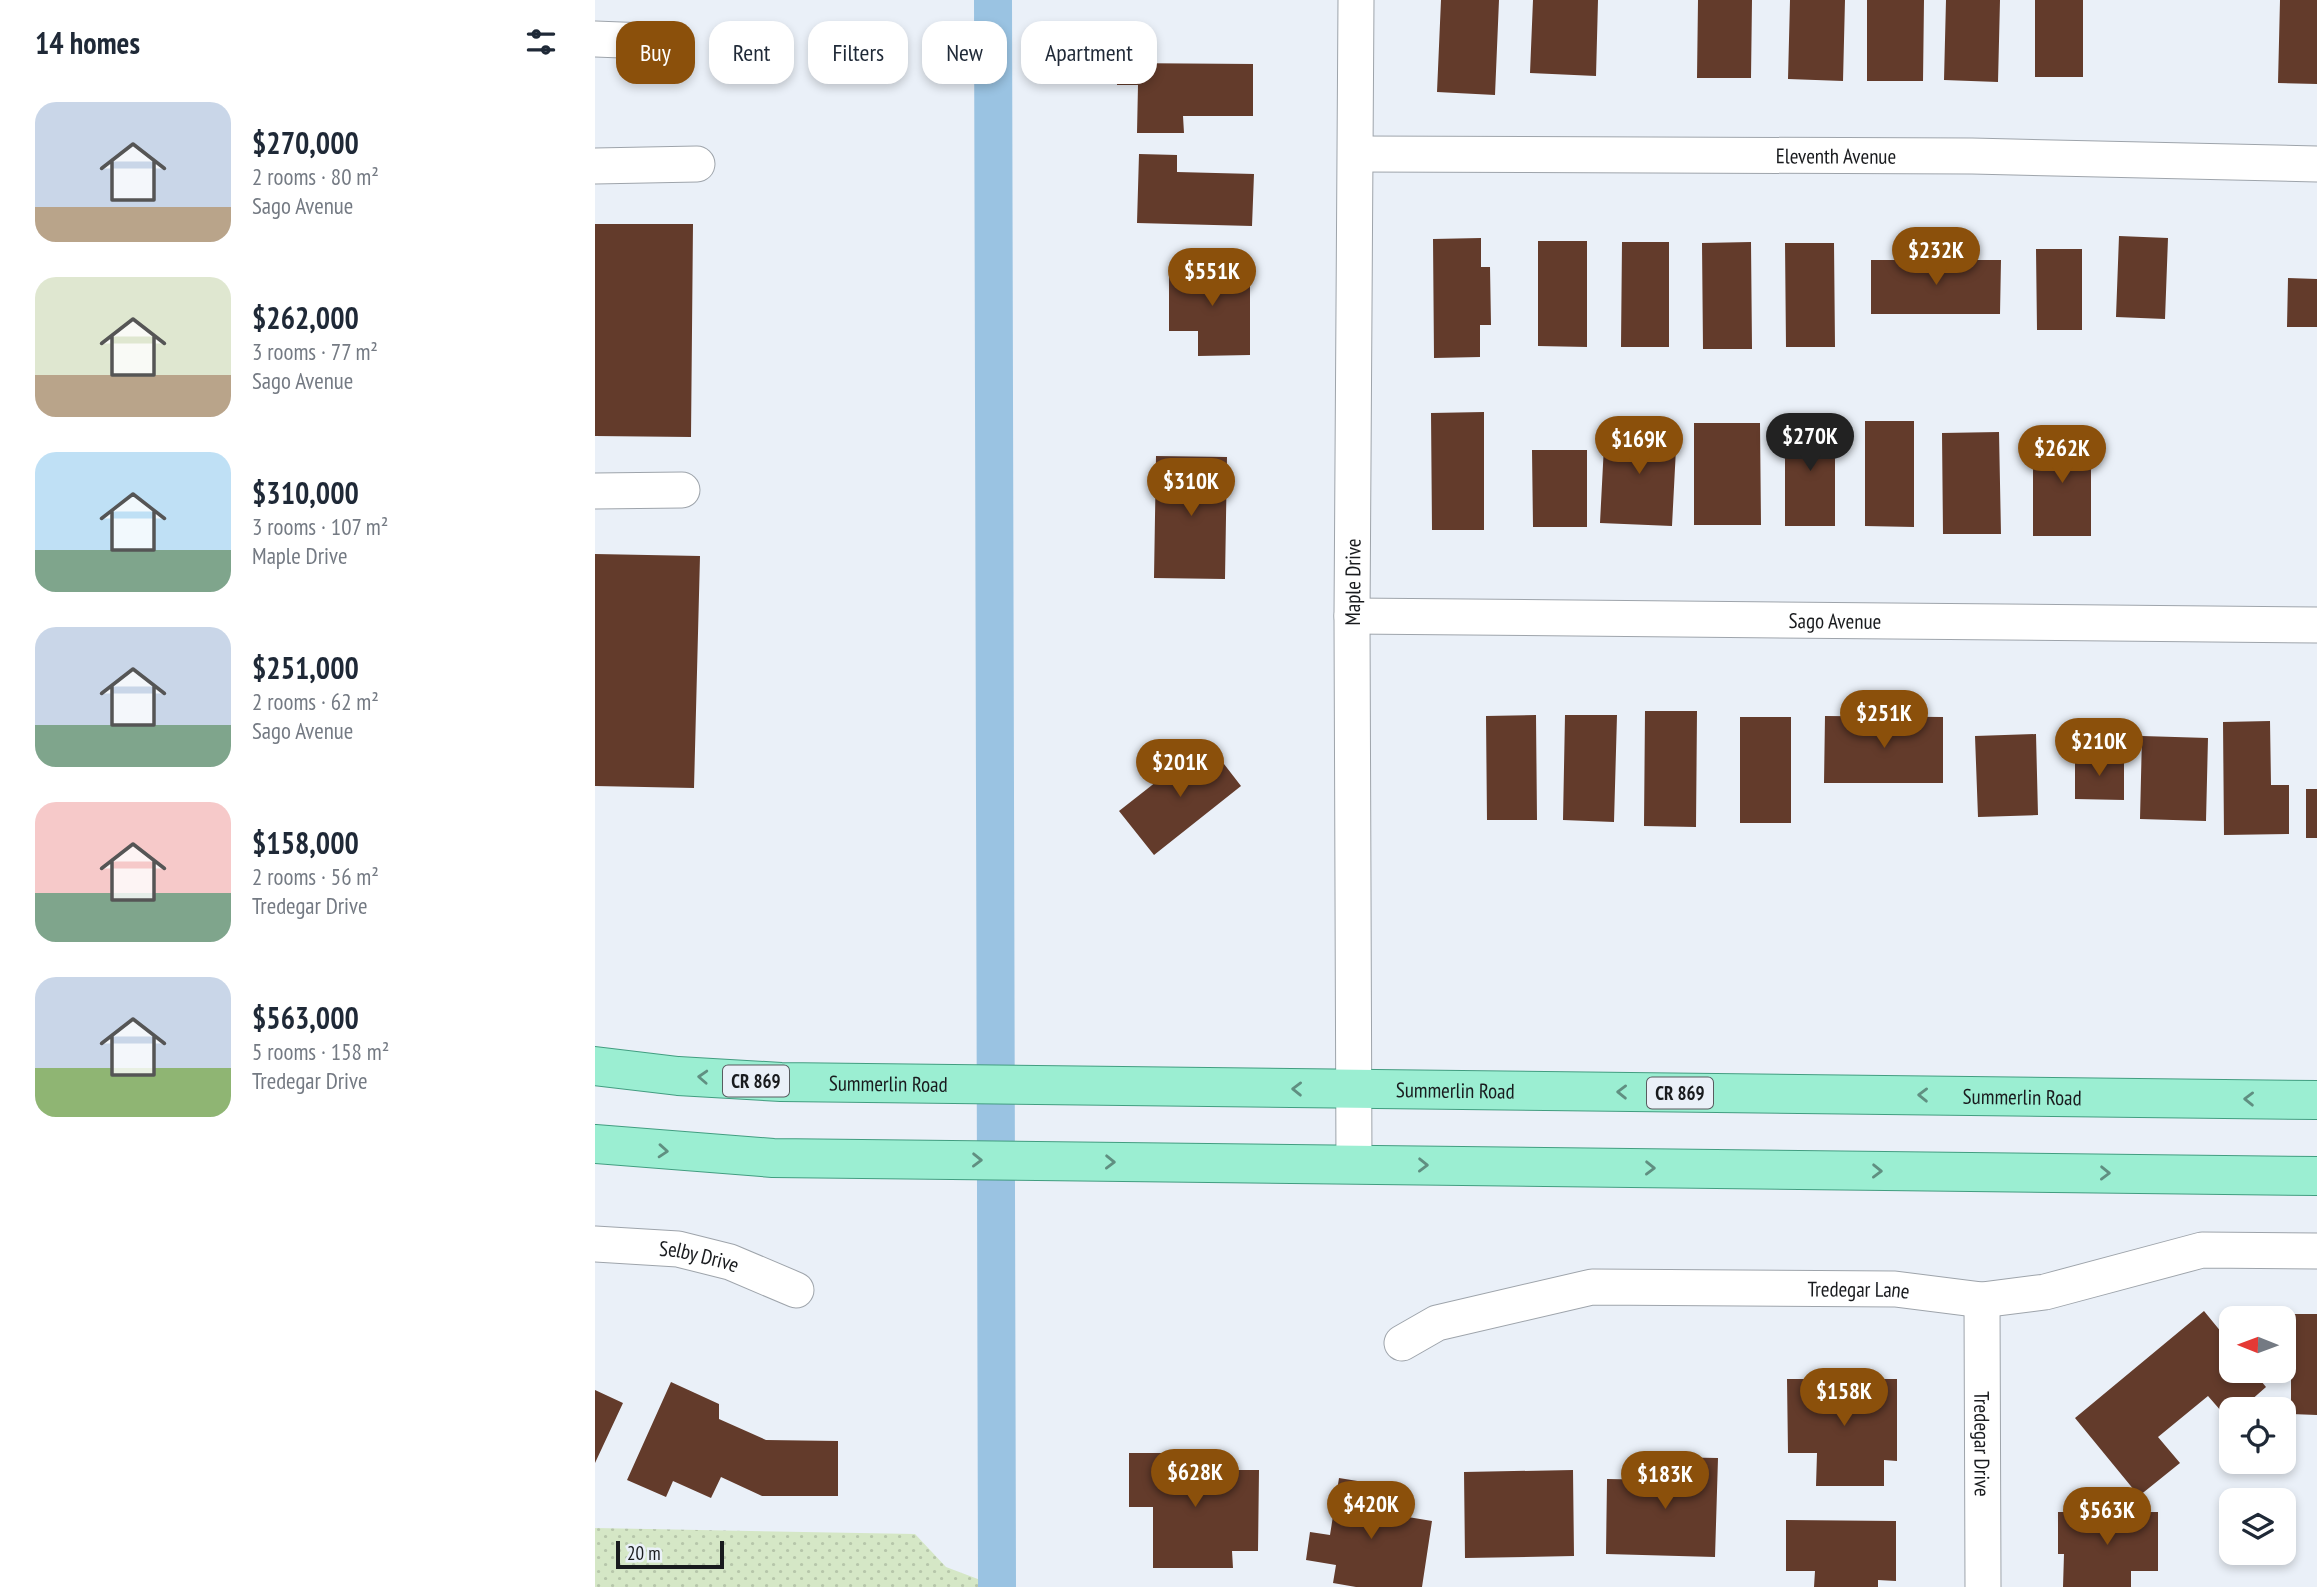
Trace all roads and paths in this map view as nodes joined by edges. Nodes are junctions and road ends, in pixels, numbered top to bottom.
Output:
1 (1356, 0) edge
2 (595, 39) edge
3 (616, 40) edge
4 (1356, 154) junction
5 (697, 164) dead end
6 (2317, 164) edge
7 (595, 166) edge
8 (682, 490) dead end
9 (595, 491) edge
10 (1352, 615) junction
11 (2317, 625) edge
12 (595, 1066) edge
13 (1354, 1089) junction
14 (2317, 1100) edge
15 (595, 1144) edge
16 (1354, 1165) junction
17 (2317, 1175) edge
18 (595, 1244) edge
19 (2317, 1251) edge
20 (796, 1290) dead end
21 (1982, 1300) junction
22 (1402, 1343) dead end
23 (1983, 1587) edge

1 - 4 street, Maple Drive
2 - 3 street
4 - 6 street, Eleventh Avenue
4 - 10 street, Maple Drive
5 - 7 street
8 - 9 street
10 - 11 street, Sago Avenue
10 - 13 street, Maple Drive
13 -> 12 main road, Summerlin Road / CR 869
14 -> 13 main road, Summerlin Road / CR 869
13 - 16 street, Maple Drive
15 -> 16 main road
16 -> 17 main road
18 - 20 street, Selby Drive
19 - 21 street, Tredegar Lane
21 - 22 street, Tredegar Lane
21 - 23 street, Tredegar Drive

